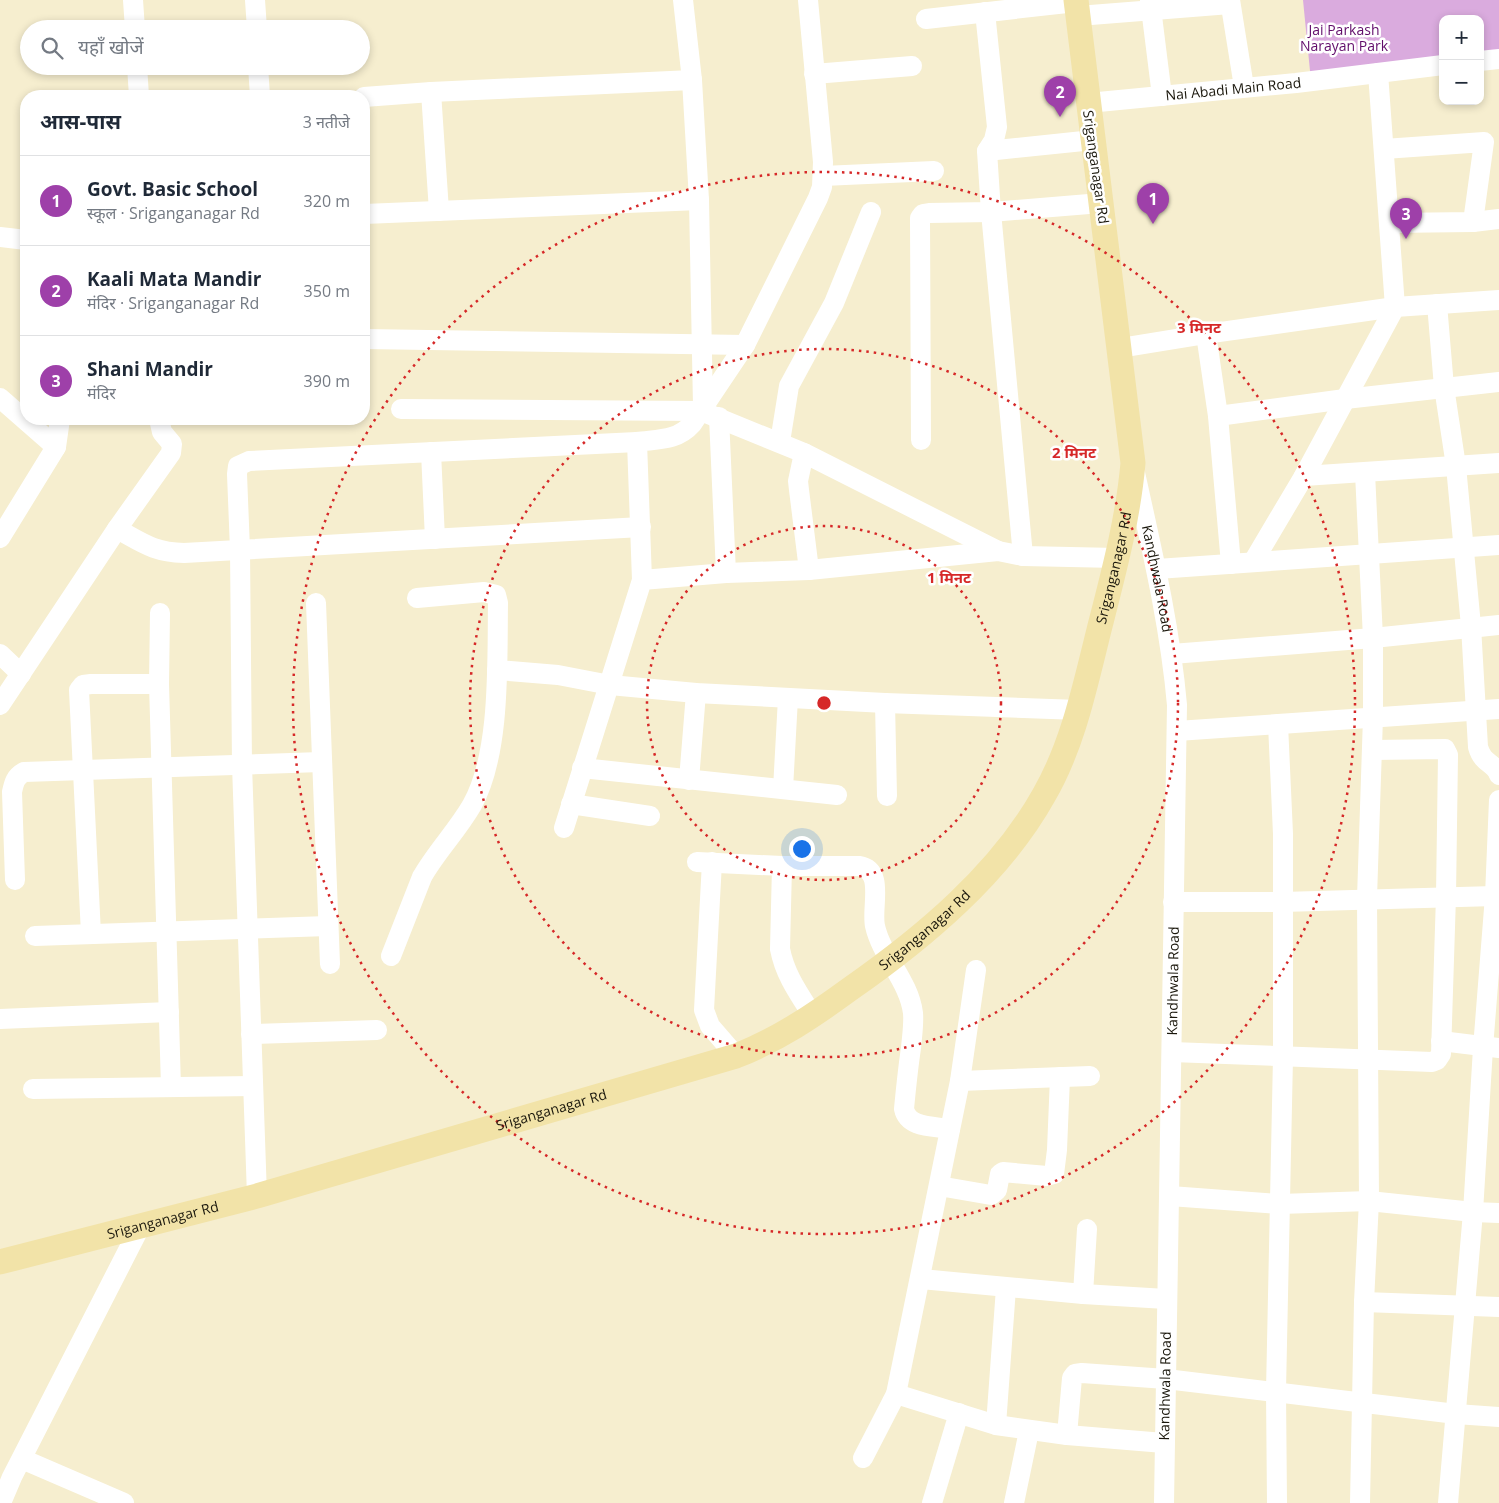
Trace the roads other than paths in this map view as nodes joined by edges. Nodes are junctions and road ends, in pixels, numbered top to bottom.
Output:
1 (134, 0) edge
2 (255, 0) edge
3 (683, 0) edge
4 (808, 0) edge
5 (1230, 2) edge
6 (1151, 5) edge
7 (1076, 6) edge
8 (985, 12) junction
9 (926, 18) dead end
10 (135, 20) edge
11 (256, 20) edge
12 (1499, 59) edge
13 (1484, 61) edge
14 (912, 66) dead end
15 (1439, 66) edge
16 (1378, 73) junction
17 (814, 74) junction
18 (138, 75) edge
19 (259, 75) edge
20 (692, 80) junction
21 (1244, 87) junction
22 (139, 90) edge
23 (260, 90) edge
24 (431, 92) junction
25 (1162, 96) junction
26 (370, 97) edge
27 (1088, 103) junction
28 (1093, 140) junction
29 (1491, 141) edge
30 (1384, 149) junction
31 (987, 151) junction
32 (934, 171) dead end
33 (823, 176) junction
34 (699, 200) junction
35 (1101, 202) junction
36 (439, 211) junction
37 (870, 212) dead end
38 (991, 212) junction
39 (370, 214) edge
40 (1499, 219) edge
41 (1473, 222) junction
42 (1389, 223) junction
43 (0, 237) edge
44 (20, 239) edge
45 (1499, 300) edge
46 (1436, 304) junction
47 (1395, 306) junction
48 (1206, 334) junction
49 (370, 339) edge
50 (701, 343) junction
51 (744, 345) junction
52 (1120, 348) junction
53 (1499, 382) edge
54 (1444, 387) junction
55 (0, 398) edge
56 (1345, 399) junction
57 (401, 409) dead end
58 (708, 411) junction
59 (20, 416) edge
60 (1218, 416) junction
61 (31, 425) edge
62 (59, 425) edge
63 (160, 425) edge
64 (921, 440) dead end
65 (637, 442) junction
66 (780, 442) junction
67 (56, 447) junction
68 (431, 452) junction
69 (804, 452) junction
70 (1133, 463) junction
71 (1499, 463) edge
72 (1456, 466) junction
73 (1365, 473) junction
74 (1304, 476) junction
75 (641, 527) junction
76 (117, 529) junction
77 (2, 532) edge
78 (435, 539) junction
79 (1499, 545) edge
80 (1464, 548) junction
81 (240, 550) junction
82 (998, 551) junction
83 (1368, 555) junction
84 (1023, 556) junction
85 (1117, 558) junction
86 (1253, 562) junction
87 (1231, 564) junction
88 (1157, 569) junction
89 (809, 570) junction
90 (726, 573) junction
91 (642, 580) junction
92 (417, 598) dead end
93 (316, 603) dead end
94 (160, 613) dead end
95 (1499, 625) edge
96 (1471, 626) junction
97 (1373, 638) junction
98 (0, 654) edge
99 (1172, 654) junction
100 (497, 670) junction
101 (21, 674) junction
102 (159, 684) junction
103 (610, 685) junction
104 (696, 693) junction
105 (788, 698) junction
106 (885, 703) junction
107 (0, 705) edge
108 (1499, 709) edge
109 (1079, 710) junction
110 (1476, 711) junction
111 (1373, 717) junction
112 (1278, 724) junction
113 (1176, 731) junction
114 (1372, 750) junction
115 (321, 762) junction
116 (242, 765) junction
117 (162, 768) junction
118 (582, 768) junction
119 (82, 770) junction
120 (1499, 775) edge
121 (689, 780) junction
122 (783, 789) junction
123 (837, 795) dead end
124 (887, 796) dead end
125 (1499, 800) edge
126 (571, 804) junction
127 (650, 816) dead end
128 (564, 828) dead end
129 (782, 866) junction
130 (14, 880) dead end
131 (1446, 896) junction
132 (1495, 896) junction
133 (1367, 898) junction
134 (1173, 902) junction
135 (1282, 902) junction
136 (328, 926) junction
137 (247, 928) junction
138 (167, 931) junction
139 (91, 934) junction
140 (35, 936) dead end
141 (391, 956) dead end
142 (891, 960) junction
143 (330, 964) dead end
144 (976, 970) dead end
145 (169, 1012) junction
146 (813, 1016) junction
147 (0, 1018) edge
148 (378, 1030) dead end
149 (251, 1034) junction
150 (1441, 1041) junction
151 (1491, 1048) edge
152 (1172, 1052) junction
153 (736, 1056) junction
154 (1283, 1057) junction
155 (1367, 1060) junction
156 (1090, 1076) dead end
157 (1060, 1077) junction
158 (960, 1081) junction
159 (253, 1086) junction
160 (171, 1087) junction
161 (33, 1089) dead end
162 (950, 1129) junction
163 (939, 1186) junction
164 (257, 1196) junction
165 (1170, 1196) junction
166 (1369, 1201) junction
167 (1280, 1204) junction
168 (1473, 1212) junction
169 (1499, 1213) edge
170 (140, 1227) junction
171 (1087, 1229) dead end
172 (0, 1262) edge
173 (921, 1279) junction
174 (1006, 1288) junction
175 (1083, 1294) junction
176 (1166, 1299) junction
177 (1364, 1302) junction
178 (1466, 1305) junction
179 (1499, 1307) edge
180 (1166, 1379) junction
181 (1276, 1391) junction
182 (896, 1394) junction
183 (1361, 1401) junction
184 (959, 1413) junction
185 (1456, 1414) junction
186 (1499, 1417) edge
187 (996, 1425) junction
188 (1029, 1431) junction
189 (1067, 1435) junction
190 (1164, 1443) junction
191 (863, 1458) dead end
192 (22, 1459) junction
193 (1, 1503) edge
194 (124, 1503) edge
195 (932, 1503) edge
196 (1014, 1503) edge
197 (1164, 1503) edge
198 (1277, 1503) edge
199 (1360, 1503) edge
200 (1448, 1503) edge

1 - 10 street
2 - 11 street
3 - 20 street
4 - 17 street
5 - 6 street
5 - 21 street
6 - 7 street
6 - 25 street
7 - 8 street
7 - 27 main road, Sriganganagar Rd
8 - 9 street
8 - 31 street
12 - 13 street
14 - 17 street
15 - 16 street, Nai Abadi Main Road
16 - 21 street, Nai Abadi Main Road
16 - 30 street
17 - 33 street
18 - 22 street
19 - 23 street
20 - 24 street
20 - 34 street
21 - 25 street, Nai Abadi Main Road
24 - 26 street
24 - 36 street
25 - 27 street, Nai Abadi Main Road
27 - 28 main road, Sriganganagar Rd
28 - 31 street
28 - 35 main road, Sriganganagar Rd
29 - 30 street
29 - 41 street
30 - 42 street
31 - 38 street
32 - 33 street
33 - 51 street
34 - 36 street
34 - 50 street
35 - 38 street
35 - 52 main road, Sriganganagar Rd
36 - 39 street
37 - 66 street
38 - 64 street
38 - 84 street
40 - 41 street
41 - 42 street
42 - 47 street
43 - 44 street
45 - 46 street
46 - 47 street
46 - 54 street
47 - 48 street
47 - 56 street
48 - 52 street
48 - 60 street
49 - 50 street
50 - 51 street
50 - 58 street
51 - 58 street
52 - 70 main road, Sriganganagar Rd
53 - 54 street
54 - 56 street
54 - 72 street
55 - 59 street
56 - 60 street
56 - 74 street
57 - 58 street
58 - 65 street
58 - 66 street
58 - 90 street
60 - 87 street
61 - 67 street
62 - 67 street
63 - 76 street
65 - 68 street
65 - 75 street
66 - 69 street
67 - 77 street
68 - 78 street
68 - 81 street
69 - 82 street
69 - 89 street
70 - 85 main road, Sriganganagar Rd
70 - 88 street, Kandhwala Road
71 - 72 street
72 - 73 street
72 - 80 street
73 - 74 street
73 - 83 street
74 - 86 street
75 - 78 street
75 - 91 street
76 - 81 street
76 - 101 street
78 - 81 street
79 - 80 street
80 - 83 street
80 - 96 street
81 - 116 street
82 - 84 street
82 - 89 street
83 - 86 street
83 - 97 street
84 - 85 street
85 - 109 main road, Sriganganagar Rd
86 - 87 street
87 - 88 street
88 - 99 street, Kandhwala Road
89 - 90 street
90 - 91 street
91 - 103 street
92 - 100 street
93 - 115 street
94 - 102 street
95 - 96 street
96 - 97 street
96 - 110 street
97 - 99 street
97 - 111 street
98 - 101 street
99 - 113 street, Kandhwala Road
100 - 103 street
100 - 141 street
101 - 107 street
102 - 117 street
102 - 119 street
103 - 104 street
103 - 118 street
104 - 105 street
104 - 121 street
105 - 106 street
105 - 122 street
106 - 109 street
106 - 124 street
108 - 110 street
109 - 142 main road, Sriganganagar Rd
110 - 111 street
110 - 120 street
111 - 112 street
111 - 114 street
112 - 113 street
112 - 135 street
113 - 134 street, Kandhwala Road
114 - 131 street
114 - 133 street
115 - 116 street
115 - 136 street
116 - 117 street
116 - 137 street
117 - 119 street
117 - 138 street
118 - 121 street
118 - 126 street
119 - 130 street
119 - 139 street
121 - 122 street
122 - 123 street
125 - 132 street
126 - 127 street
126 - 128 street
129 - 142 street
129 - 146 street
129 - 153 street
131 - 132 street
131 - 133 street
131 - 150 street
132 - 151 street
133 - 135 street
133 - 155 street
134 - 135 street
134 - 152 street, Kandhwala Road
135 - 154 street
136 - 137 street
136 - 143 street
137 - 138 street
137 - 149 street
138 - 139 street
138 - 145 street
139 - 140 street
142 - 146 main road, Sriganganagar Rd
142 - 162 street
144 - 158 street
145 - 147 street
145 - 160 street
146 - 153 main road, Sriganganagar Rd
148 - 149 street
149 - 159 street
150 - 151 street
150 - 155 street
151 - 168 street
152 - 154 street
152 - 165 street, Kandhwala Road
153 - 164 main road, Sriganganagar Rd
154 - 155 street
154 - 167 street
155 - 166 street
156 - 157 street
157 - 158 street
157 - 163 street
158 - 162 street
159 - 160 street
159 - 164 street
160 - 161 street
162 - 163 street
163 - 173 street
164 - 170 main road, Sriganganagar Rd
165 - 167 street
165 - 176 street, Kandhwala Road
166 - 167 street
166 - 168 street
166 - 177 street
167 - 181 street
168 - 169 street
168 - 178 street
170 - 172 main road, Sriganganagar Rd
170 - 192 street
171 - 175 street
173 - 174 street
173 - 182 street
174 - 175 street
174 - 187 street
175 - 176 street
176 - 180 street, Kandhwala Road
177 - 178 street
177 - 183 street
178 - 179 street
178 - 185 street
180 - 181 street
180 - 189 street
180 - 190 street, Kandhwala Road
181 - 183 street
181 - 198 street
182 - 184 street
182 - 191 street
183 - 185 street
183 - 199 street
184 - 187 street
184 - 195 street
185 - 186 street
185 - 200 street
187 - 188 street
188 - 189 street
188 - 196 street
189 - 190 street
190 - 197 street, Kandhwala Road
192 - 193 street
192 - 194 street

